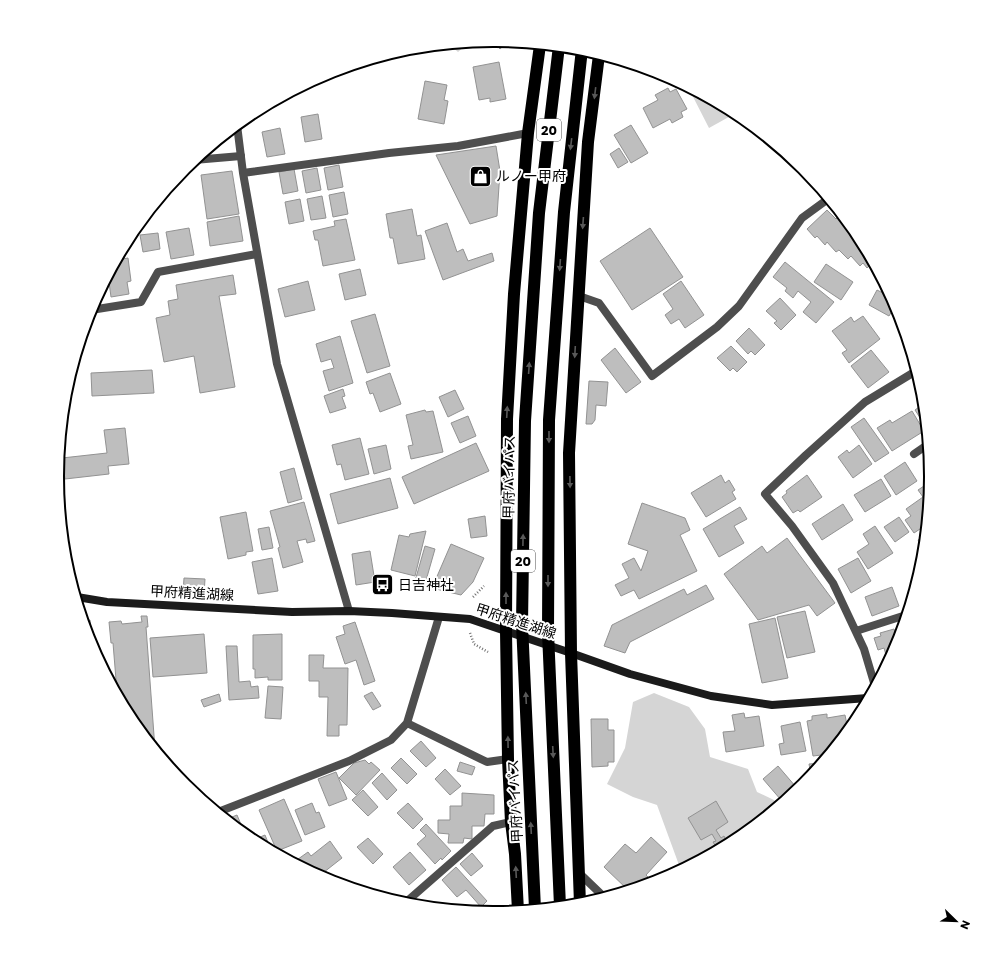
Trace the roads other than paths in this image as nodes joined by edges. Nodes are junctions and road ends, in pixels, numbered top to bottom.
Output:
1 (539, 50) edge
2 (558, 52) edge
3 (581, 56) edge
4 (598, 60) edge
5 (238, 132) edge
6 (528, 133) junction
7 (241, 156) junction
8 (205, 159) edge
9 (243, 173) junction
10 (824, 202) edge
11 (257, 254) junction
12 (579, 296) junction
13 (99, 309) edge
14 (911, 374) edge
15 (923, 448) edge
16 (914, 454) dead end
17 (82, 598) edge
18 (349, 611) junction
19 (901, 616) edge
20 (439, 617) junction
21 (506, 631) junction
22 (856, 631) junction
23 (571, 653) junction
24 (873, 678) edge
25 (861, 698) edge
26 (407, 723) junction
27 (508, 760) junction
28 (224, 810) edge
29 (512, 822) junction
30 (578, 872) junction
31 (599, 892) edge
32 (410, 898) edge
33 (580, 898) edge
34 (560, 901) edge
35 (535, 904) edge
36 (518, 905) edge

1 - 6 highway
35 -> 2 highway, 甲府バイパス / 20
3 -> 34 highway, 20
4 -> 12 highway
5 - 7 street
6 - 9 street
21 -> 6 highway
7 - 8 street
7 - 9 street
9 - 11 street
10 - 12 street
11 - 13 street
11 - 18 street
12 -> 23 highway
14 - 22 street
15 - 16 street
17 - 18 main road, 甲府精進湖線
18 - 20 main road, 甲府精進湖線
19 - 22 street
20 - 21 main road, 甲府精進湖線
20 - 26 street
21 - 23 main road, 甲府精進湖線
27 -> 21 highway
22 - 24 street
23 - 25 main road, 甲府精進湖線
23 - 30 highway
26 - 27 street
26 - 28 street
27 - 29 highway
29 - 32 street
36 -> 29 highway
30 - 31 street
30 - 33 highway

